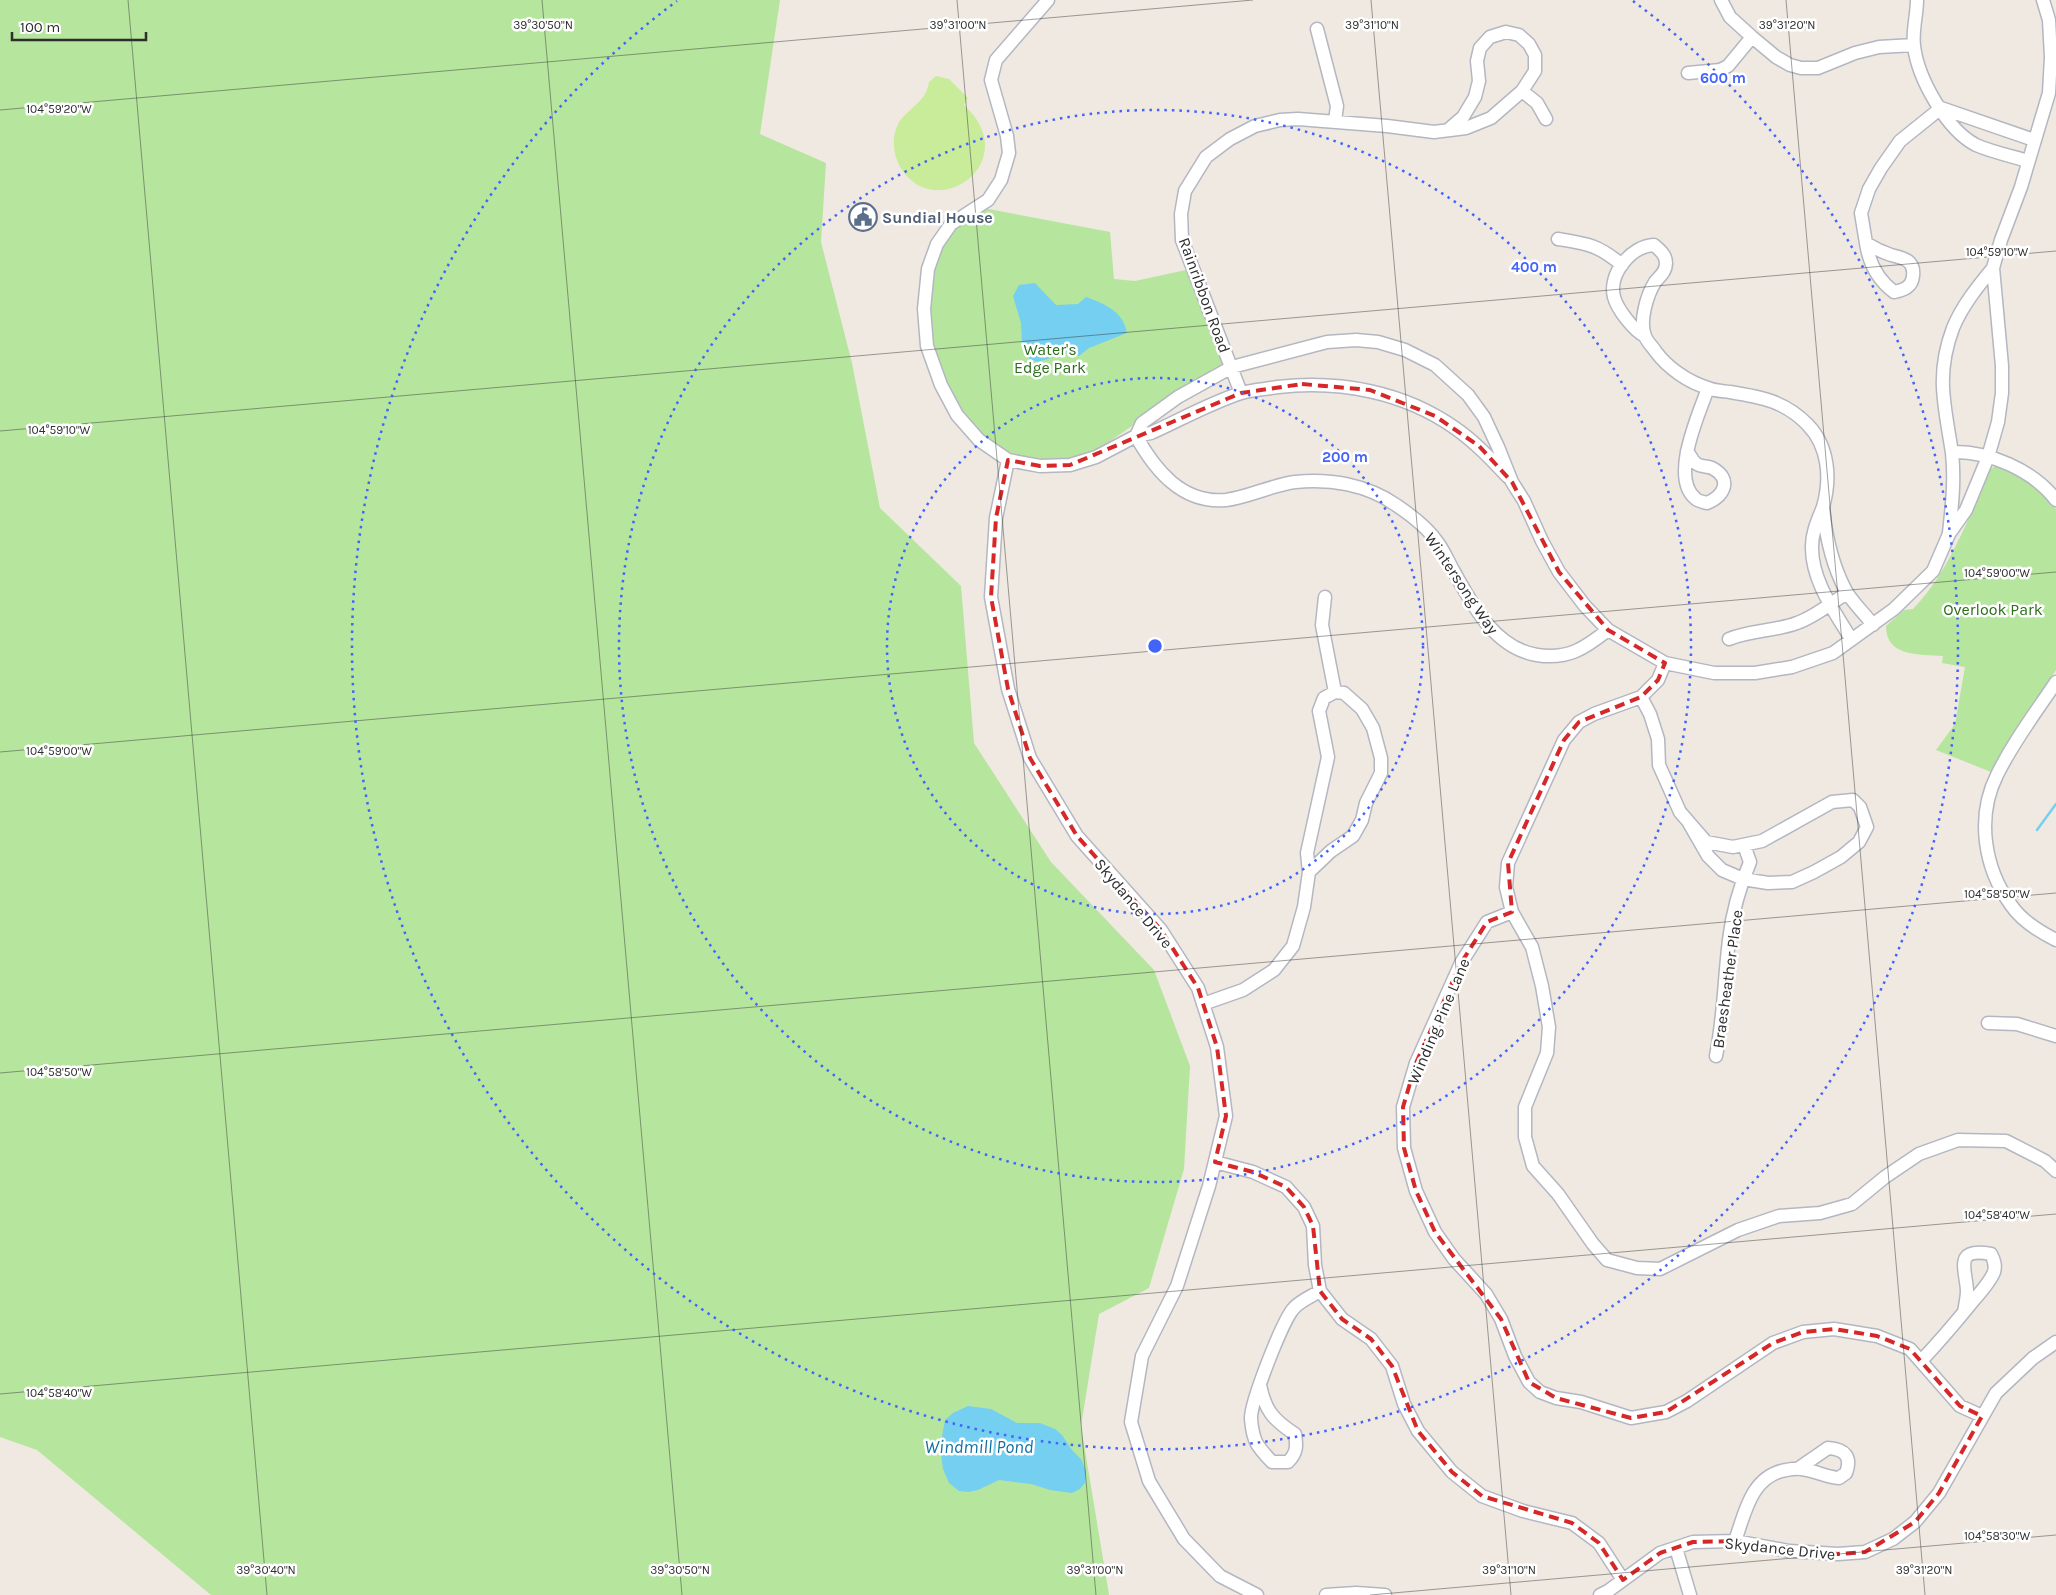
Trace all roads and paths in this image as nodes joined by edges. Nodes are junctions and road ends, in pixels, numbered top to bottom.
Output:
1 (1048, 0) edge
2 (1721, 0) edge
3 (1917, 0) edge
4 (2043, 0) edge
5 (1317, 29) dead end
6 (1752, 37) junction
7 (1914, 45) junction
8 (2054, 58) edge
9 (1688, 73) dead end
10 (1522, 91) junction
11 (1941, 108) junction
12 (1546, 119) dead end
13 (1335, 121) junction
14 (1448, 130) junction
15 (2034, 140) junction
16 (2028, 162) junction
17 (1558, 239) dead end
18 (1866, 243) dead end
19 (1622, 265) junction
20 (1993, 268) junction
21 (1645, 336) junction
22 (1232, 367) junction
23 (1708, 388) junction
24 (1242, 393) junction
25 (1136, 436) junction
26 (1687, 451) dead end
27 (1952, 452) junction
28 (1988, 457) junction
29 (1008, 460) junction
30 (1512, 482) junction
31 (2056, 500) edge
32 (1823, 506) junction
33 (1949, 534) junction
34 (1847, 593) junction
35 (1325, 597) dead end
36 (1830, 604) junction
37 (1874, 625) junction
38 (1608, 630) junction
39 (1729, 639) dead end
40 (1851, 639) junction
41 (1664, 663) junction
42 (2056, 682) edge
43 (1335, 692) junction
44 (1641, 697) junction
45 (1689, 823) junction
46 (1744, 845) junction
47 (1309, 872) junction
48 (1743, 879) junction
49 (1512, 912) junction
50 (2056, 940) edge
51 (1203, 1004) junction
52 (1988, 1023) dead end
53 (2056, 1036) edge
54 (1716, 1056) dead end
55 (1215, 1162) junction
56 (2056, 1171) edge
57 (1320, 1291) junction
58 (1964, 1312) dead end
59 (2056, 1342) edge
60 (1922, 1362) junction
61 (1260, 1385) junction
62 (1982, 1416) junction
63 (1799, 1468) dead end
64 (1736, 1541) junction
65 (1676, 1548) junction
66 (1623, 1580) junction
67 (1257, 1595) edge
68 (1328, 1595) edge
69 (1385, 1595) edge
70 (1600, 1595) edge
71 (1690, 1595) edge

1 - 29 street
2 - 6 street
3 - 7 street
4 - 8 street
5 - 13 street
6 - 7 street
6 - 9 street
7 - 11 street
8 - 15 street
10 - 12 street
10 - 14 street, Rainribbon Road
10 - 14 street, Rainribbon Road
11 - 15 street
11 - 16 street
11 - 18 street
13 - 14 street, Rainribbon Road
13 - 22 street, Rainribbon Road
15 - 16 street
16 - 20 street
17 - 19 street
19 - 21 street
19 - 21 street
20 - 27 street
20 - 28 street
21 - 23 street
22 - 24 street, Rainribbon Road
22 - 25 street
22 - 30 street
23 - 26 street
23 - 32 street
24 - 25 street
24 - 30 street
25 - 29 street
25 - 38 street, Wintersong Way
27 - 28 street
27 - 33 street
28 - 31 street
28 - 33 street
29 - 51 street, Skydance Drive
30 - 38 street
32 - 34 street
32 - 36 street
33 - 37 street
34 - 36 street
34 - 37 street
35 - 43 street
36 - 39 street
36 - 40 street
37 - 40 street
38 - 41 street
40 - 41 street
41 - 44 street
42 - 50 street
43 - 47 street
43 - 47 street
44 - 45 street
44 - 49 street
45 - 46 street
45 - 48 street
46 - 48 street, Braesheather Place
46 - 48 street
47 - 51 street
48 - 54 street, Braesheather Place
49 - 56 street
49 - 60 street, Winding Pine Lane
51 - 55 street, Skydance Drive
52 - 53 street
55 - 57 street
55 - 67 street, Skydance Drive
57 - 61 street
57 - 66 street
58 - 60 street
59 - 62 street, Skydance Drive
60 - 62 street, Winding Pine Lane
61 - 61 street
62 - 64 street, Skydance Drive
63 - 64 street
64 - 65 street, Skydance Drive
65 - 66 street, Skydance Drive
65 - 71 street
66 - 70 street, Skydance Drive
68 - 69 street

